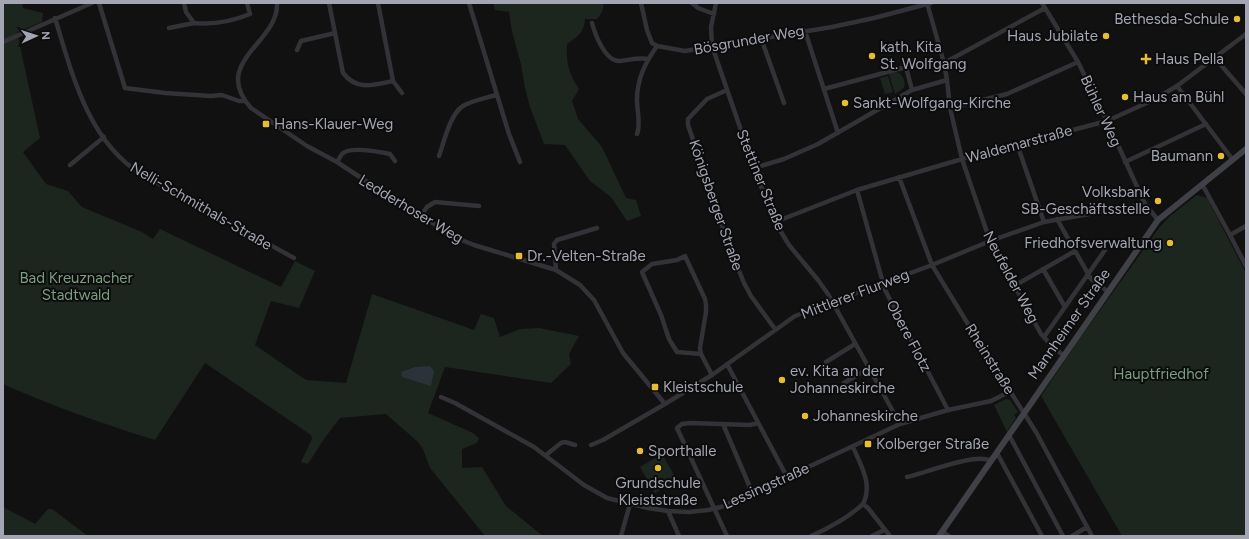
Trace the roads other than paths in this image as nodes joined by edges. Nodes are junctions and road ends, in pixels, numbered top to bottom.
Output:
1 (92, 3) edge
2 (98, 3) edge
3 (184, 3) edge
4 (247, 3) edge
5 (277, 3) edge
6 (329, 3) edge
7 (378, 3) edge
8 (469, 3) edge
9 (641, 3) edge
10 (692, 3) edge
11 (716, 3) edge
12 (1042, 3) edge
13 (929, 4) edge
14 (82, 5) edge
15 (1045, 8) junction
16 (714, 14) junction
17 (55, 18) junction
18 (194, 23) junction
19 (592, 23) dead end
20 (169, 28) dead end
21 (805, 31) junction
22 (335, 34) junction
23 (1246, 34) edge
24 (761, 38) junction
25 (3, 42) edge
26 (657, 46) junction
27 (712, 46) junction
28 (297, 50) dead end
29 (1214, 57) junction
30 (648, 59) junction
31 (1078, 62) junction
32 (944, 63) junction
33 (947, 80) junction
34 (393, 81) junction
35 (1177, 86) junction
36 (824, 89) junction
37 (727, 90) junction
38 (912, 90) junction
39 (1246, 92) edge
40 (402, 93) dead end
41 (496, 95) junction
42 (245, 101) junction
43 (784, 103) dead end
44 (950, 108) junction
45 (1107, 121) junction
46 (1206, 124) junction
47 (838, 133) junction
48 (637, 134) dead end
49 (104, 137) junction
50 (1017, 144) junction
51 (1246, 149) edge
52 (439, 156) dead end
53 (962, 159) junction
54 (1233, 160) junction
55 (395, 161) dead end
56 (337, 162) junction
57 (520, 162) dead end
58 (1125, 162) junction
59 (70, 165) dead end
60 (754, 168) junction
61 (899, 177) junction
62 (1202, 184) junction
63 (857, 190) junction
64 (1145, 204) junction
65 (479, 206) dead end
66 (421, 216) junction
67 (1057, 219) junction
68 (1158, 220) junction
69 (775, 222) junction
70 (1044, 222) junction
71 (1246, 226) edge
72 (597, 228) dead end
73 (1230, 235) junction
74 (990, 241) junction
75 (1105, 250) dead end
76 (1075, 251) junction
77 (294, 258) dead end
78 (932, 265) junction
79 (1246, 266) edge
80 (1043, 269) junction
81 (556, 270) junction
82 (1088, 274) junction
83 (883, 284) junction
84 (1014, 286) junction
85 (1107, 292) junction
86 (832, 302) junction
87 (1065, 307) junction
88 (775, 330) junction
89 (1044, 337) junction
90 (855, 344) junction
91 (701, 354) junction
92 (1063, 355) junction
93 (826, 362) dead end
94 (727, 364) junction
95 (869, 368) junction
96 (712, 374) junction
97 (844, 383) dead end
98 (1010, 391) junction
99 (441, 397) dead end
100 (665, 404) junction
101 (948, 410) junction
102 (1024, 413) junction
103 (758, 423) junction
104 (723, 424) junction
105 (900, 424) junction
106 (1009, 435) junction
107 (576, 445) dead end
108 (591, 445) dead end
109 (853, 447) junction
110 (997, 453) junction
111 (546, 456) junction
112 (991, 461) junction
113 (907, 476) dead end
114 (787, 477) junction
115 (752, 492) junction
116 (630, 504) junction
117 (863, 504) junction
118 (715, 509) junction
119 (668, 511) junction
120 (1087, 527) junction
121 (884, 530) junction
122 (940, 533) edge
123 (621, 536) edge
124 (679, 536) edge
125 (727, 536) edge
126 (811, 536) edge
127 (872, 536) edge
128 (890, 536) edge
129 (949, 536) edge
130 (1042, 536) edge
131 (1063, 536) edge
132 (1072, 536) edge
133 (1092, 536) edge

1 - 14 street
2 - 42 street
3 - 18 street
4 - 18 street
5 - 42 street, Ledderhoser Weg
6 - 22 street
7 - 34 street
8 - 41 street
9 - 26 street
10 - 16 street
11 - 16 street, Stettiner Straße
12 - 15 street, Bühler Weg
13 - 21 street, Bösgrunder Weg
13 - 32 street, Neufelder Weg
14 - 17 street
15 - 31 street, Bühler Weg
15 - 32 street
16 - 27 street, Stettiner Straße
17 - 25 street
17 - 49 street, Nelli-Schmithals-Straße
18 - 20 street
19 - 30 street
21 - 24 street, Bösgrunder Weg
21 - 36 street
22 - 28 street
22 - 34 street
23 - 29 street, Waldemarstraße
24 - 27 street, Bösgrunder Weg
24 - 43 street
26 - 27 street, Bösgrunder Weg
26 - 30 street
27 - 37 street, Stettiner Straße
29 - 35 street, Waldemarstraße
29 - 39 street
30 - 48 street
31 - 44 street
31 - 45 street, Bühler Weg
32 - 33 street, Neufelder Weg
33 - 38 street
33 - 44 street, Neufelder Weg
34 - 40 street
35 - 45 street, Waldemarstraße
35 - 46 street
36 - 38 street
36 - 47 street
37 - 60 street, Stettiner Straße
37 - 88 street, Königsberger Straße
38 - 47 street
41 - 52 street
41 - 57 street
42 - 56 street, Ledderhoser Weg
44 - 53 street, Neufelder Weg
45 - 50 street, Waldemarstraße
45 - 58 street, Bühler Weg
46 - 54 street
46 - 58 street
47 - 60 street
49 - 59 street
49 - 77 street, Nelli-Schmithals-Straße
50 - 53 street, Waldemarstraße
50 - 70 street
51 - 54 street, Mannheimer Straße
53 - 61 street, Waldemarstraße
53 - 74 street, Neufelder Weg
54 - 62 street, Mannheimer Straße
55 - 56 street
56 - 66 street, Ledderhoser Weg
58 - 64 street, Bühler Weg
60 - 69 street, Stettiner Straße
61 - 63 street, Waldemarstraße
61 - 78 street, Rheinstraße
62 - 68 street, Mannheimer Straße
62 - 73 street
63 - 69 street, Waldemarstraße
63 - 83 street, Obere Flotz
64 - 67 street, Mittlerer Flurweg
64 - 68 street, Bühler Weg
65 - 66 street
66 - 81 street, Ledderhoser Weg
67 - 70 street, Mittlerer Flurweg
67 - 76 street
68 - 85 street, Mannheimer Straße
69 - 86 street, Stettiner Straße
70 - 74 street, Mittlerer Flurweg
71 - 73 street
72 - 81 street
73 - 79 street
74 - 78 street, Mittlerer Flurweg
74 - 84 street, Neufelder Weg
75 - 82 street
76 - 80 street
76 - 82 street
78 - 83 street, Mittlerer Flurweg
78 - 98 street, Rheinstraße
80 - 84 street
80 - 87 street
81 - 100 street, Ledderhoser Weg
82 - 85 street
82 - 87 street
83 - 86 street, Mittlerer Flurweg
83 - 101 street, Obere Flotz
84 - 89 street, Neufelder Weg
85 - 92 street, Mannheimer Straße
86 - 88 street, Mittlerer Flurweg
86 - 90 street
87 - 89 street
88 - 94 street, Mittlerer Flurweg
89 - 92 street, Neufelder Weg
90 - 93 street
90 - 95 street
91 - 91 street
91 - 96 street
92 - 102 street, Mannheimer Straße
94 - 96 street, Mittlerer Flurweg
94 - 103 street
95 - 97 street
95 - 105 street
96 - 100 street, Mittlerer Flurweg
98 - 101 street, Lessingstraße
98 - 102 street, Rheinstraße
99 - 111 street, Lessingstraße
100 - 108 street, Mittlerer Flurweg
101 - 105 street, Lessingstraße
102 - 106 street, Mannheimer Straße
102 - 120 street, Rheinstraße
103 - 104 street
103 - 114 street
104 - 115 street
104 - 118 street
105 - 109 street, Lessingstraße
106 - 110 street, Mannheimer Straße
106 - 131 street
107 - 111 street
109 - 114 street, Lessingstraße
109 - 117 street
110 - 112 street, Mannheimer Straße
110 - 130 street
111 - 116 street, Lessingstraße
112 - 113 street
112 - 122 street, Mannheimer Straße
114 - 115 street, Lessingstraße
115 - 118 street, Lessingstraße
116 - 119 street, Lessingstraße
116 - 123 street
117 - 121 street
117 - 126 street
118 - 119 street, Lessingstraße
118 - 125 street
119 - 124 street
120 - 132 street
120 - 133 street, Rheinstraße
121 - 127 street
121 - 128 street
122 - 129 street

